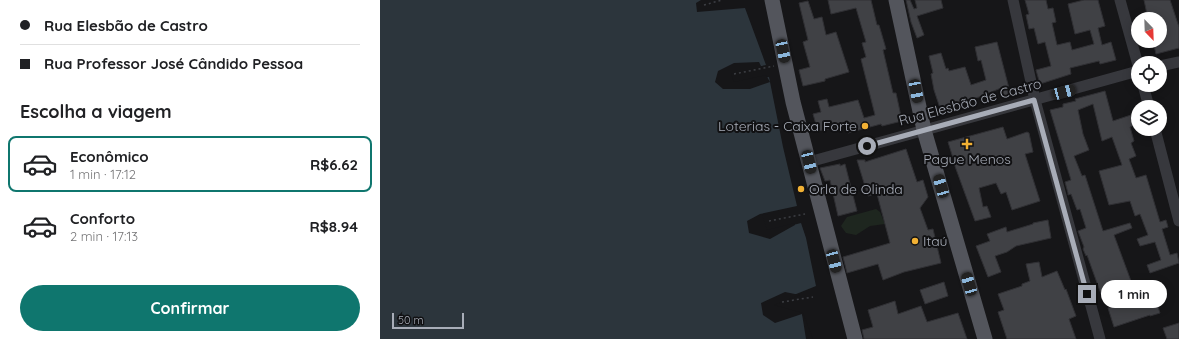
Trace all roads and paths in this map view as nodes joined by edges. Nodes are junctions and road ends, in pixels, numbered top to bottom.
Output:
1 (722, 0) edge
2 (772, 0) edge
3 (896, 0) edge
4 (1013, 0) edge
5 (1120, 0) edge
6 (704, 5) dead end
7 (1136, 56) edge
8 (1179, 62) edge
9 (785, 64) junction
10 (1167, 65) edge
11 (1131, 73) edge
12 (734, 74) dead end
13 (1034, 100) junction
14 (924, 130) junction
15 (1157, 136) edge
16 (809, 162) junction
17 (805, 214) dead end
18 (770, 221) dead end
19 (1179, 221) edge
20 (813, 297) dead end
21 (782, 302) dead end
22 (855, 339) edge
23 (985, 339) edge
24 (1100, 339) edge

1 - 6 path
2 - 9 main road
3 - 14 main road
4 - 13 street
5 - 7 street
8 - 10 street
9 - 12 path
9 - 16 main road
11 - 13 street, Rua Elesbão de Castro
13 - 14 street, Rua Elesbão de Castro
13 - 24 street
14 - 16 street, Rua Elesbão de Castro
14 - 23 main road
15 - 19 street
16 - 22 main road
17 - 18 path
20 - 21 path

